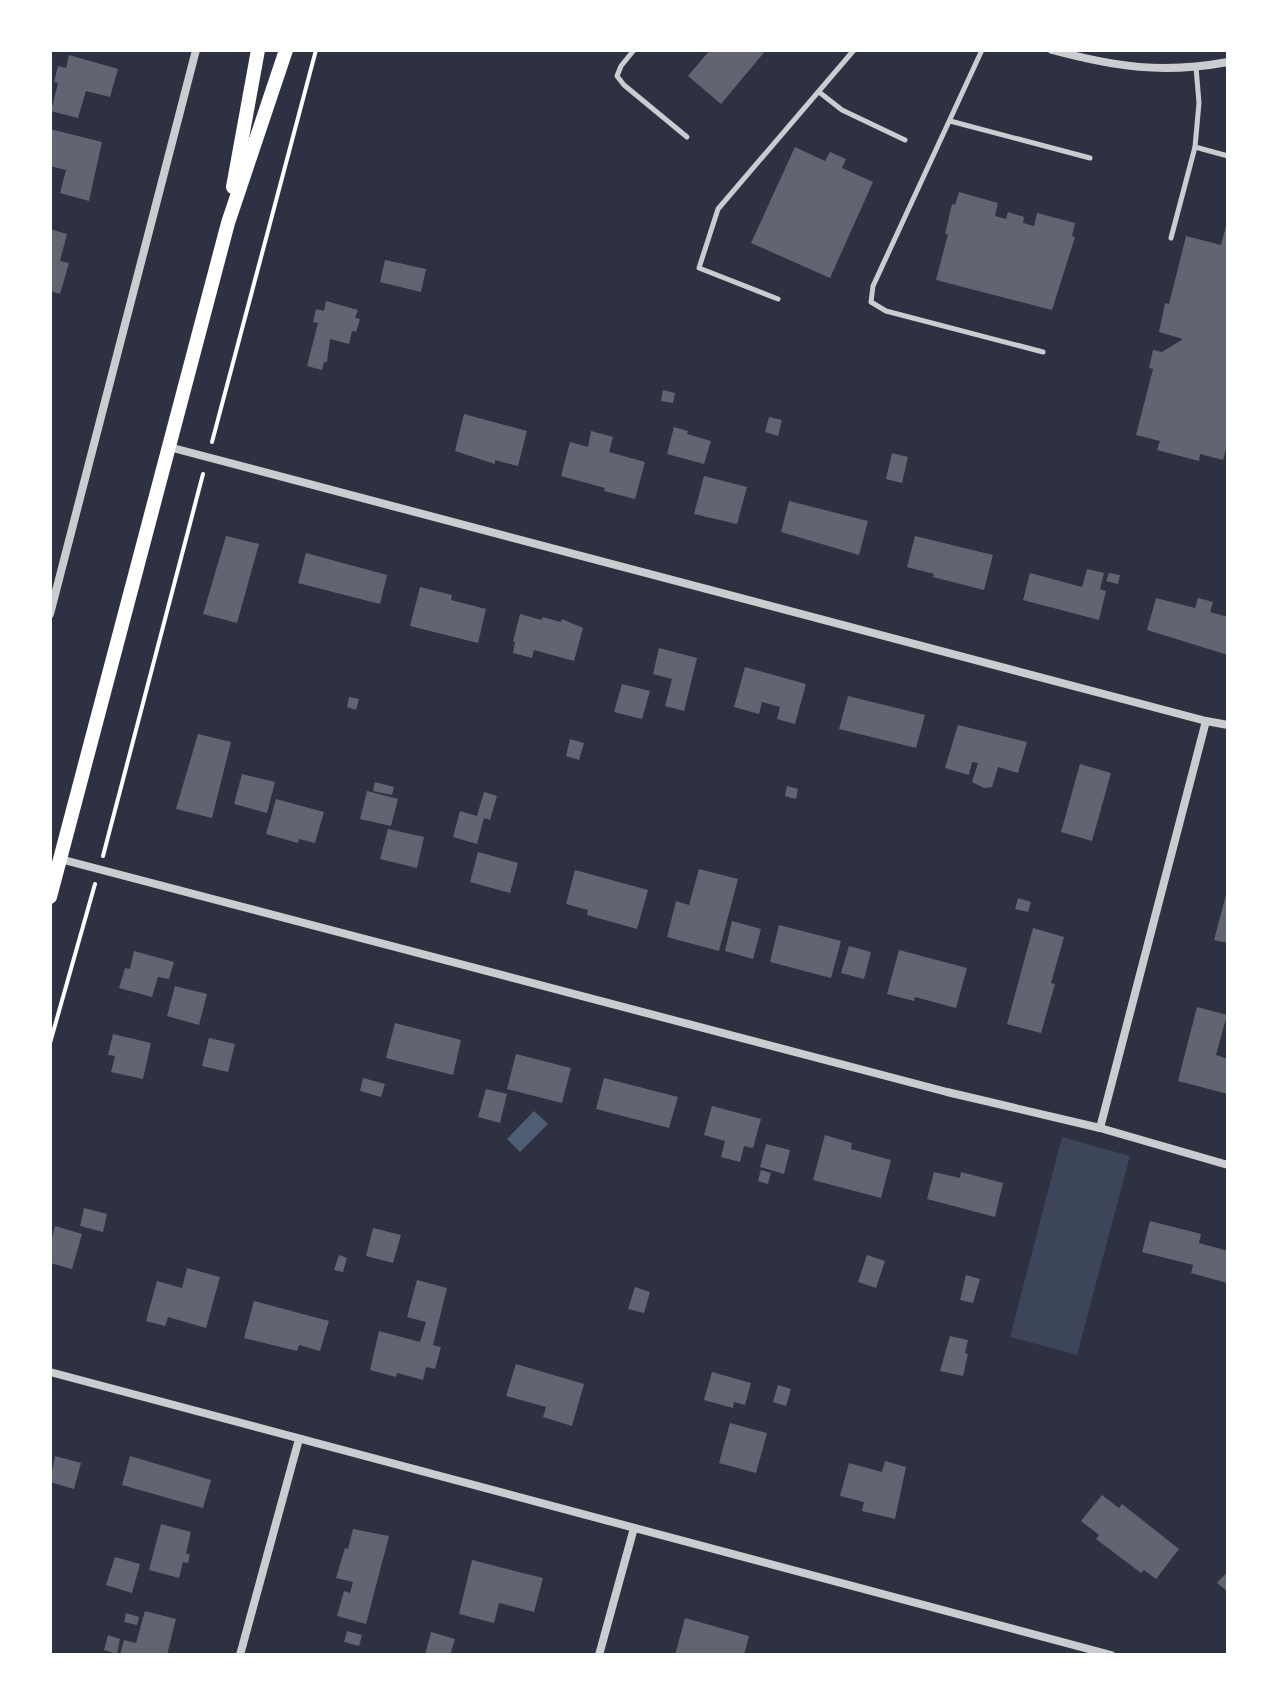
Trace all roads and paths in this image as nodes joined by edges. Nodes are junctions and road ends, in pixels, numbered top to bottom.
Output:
1 (196, 50) edge
2 (258, 50) edge
3 (286, 50) edge
4 (316, 50) edge
5 (634, 50) edge
6 (854, 50) edge
7 (982, 50) edge
8 (1052, 50) edge
9 (1228, 62) edge
10 (1196, 67) junction
11 (819, 92) junction
12 (950, 121) junction
13 (687, 137) dead end
14 (905, 140) dead end
15 (1195, 147) junction
16 (1226, 154) edge
17 (1090, 158) dead end
18 (228, 223) junction
19 (1171, 238) dead end
20 (778, 299) dead end
21 (1043, 352) dead end
22 (169, 447) junction
23 (208, 456) junction
24 (50, 614) edge
25 (1206, 721) junction
26 (1228, 725) edge
27 (60, 859) junction
28 (99, 869) junction
29 (50, 897) edge
30 (50, 1043) edge
31 (1100, 1128) junction
32 (1228, 1165) edge
33 (50, 1372) edge
34 (299, 1439) junction
35 (634, 1528) junction
36 (240, 1655) edge
37 (599, 1655) edge
38 (1111, 1655) edge

1 - 24 street
2 - 18 main road
3 - 18 main road
4 - 23 path
5 - 13 lane
6 - 11 lane
7 - 12 lane
8 - 10 street
9 - 10 street
10 - 15 lane
11 - 14 lane
11 - 20 lane
12 - 17 lane
12 - 21 lane
15 - 16 lane
15 - 19 lane
18 - 22 main road
22 - 23 street
22 - 27 main road
23 - 25 street
23 - 28 path
25 - 26 street
25 - 31 street
27 - 28 street
27 - 29 main road
28 - 30 path
28 - 31 street
31 - 32 street
33 - 34 street
34 - 35 street
34 - 36 street
35 - 37 street
35 - 38 street

